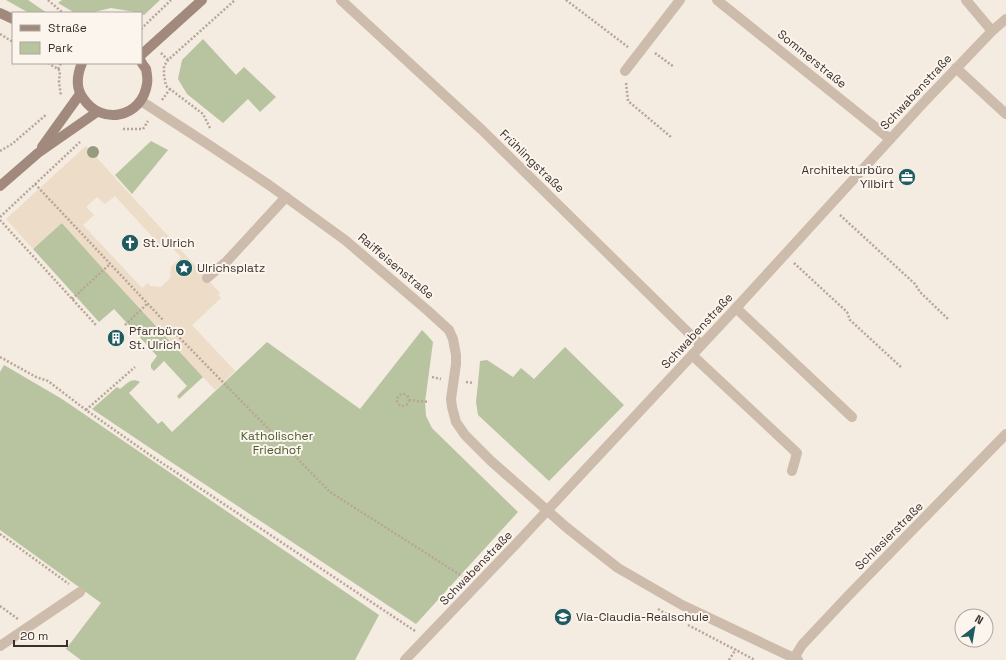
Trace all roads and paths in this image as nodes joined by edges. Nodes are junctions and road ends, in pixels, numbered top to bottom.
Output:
1 (48, 0) edge
2 (171, 0) edge
3 (202, 0) edge
4 (235, 0) edge
5 (341, 0) edge
6 (566, 0) edge
7 (680, 0) edge
8 (717, 0) edge
9 (966, 0) edge
10 (61, 12) edge
11 (0, 13) edge
12 (12, 19) edge
13 (1006, 19) edge
14 (142, 28) edge
15 (992, 31) junction
16 (0, 34) edge
17 (12, 41) edge
18 (645, 45) junction
19 (638, 54) junction
20 (142, 55) edge
21 (142, 63) edge
22 (50, 64) edge
23 (60, 64) edge
24 (82, 64) edge
25 (674, 67) dead end
26 (956, 68) junction
27 (58, 69) junction
28 (625, 72) joint
29 (80, 94) junction
30 (60, 98) dead end
31 (141, 101) junction
32 (97, 112) junction
33 (203, 114) dead end
34 (1006, 114) edge
35 (36, 124) dead end
36 (671, 137) dead end
37 (890, 139) junction
38 (0, 151) edge
39 (70, 152) dead end
40 (38, 153) junction
41 (35, 184) junction
42 (0, 186) edge
43 (286, 197) junction
44 (830, 206) junction
45 (0, 217) edge
46 (0, 220) edge
47 (785, 254) junction
48 (110, 264) junction
49 (207, 278) dead end
50 (72, 299) junction
51 (148, 304) junction
52 (736, 308) junction
53 (163, 320) dead end
54 (949, 320) dead end
55 (125, 325) dead end
56 (96, 326) dead end
57 (174, 332) dead end
58 (701, 346) junction
59 (692, 355) junction
60 (0, 357) edge
61 (135, 367) dead end
62 (902, 368) dead end
63 (409, 400) junction
64 (429, 402) dead end
65 (86, 410) junction
66 (852, 416) dead end
67 (1006, 434) edge
68 (792, 471) dead end
69 (547, 511) junction
70 (0, 534) edge
71 (469, 580) dead end
72 (80, 592) joint
73 (0, 606) edge
74 (28, 627) junction
75 (426, 638) junction
76 (0, 646) edge
77 (736, 649) dead end
78 (796, 659) edge
79 (405, 660) edge
80 (729, 660) edge

1 - 10 path
2 - 14 path
3 - 20 street
4 - 33 path
5 - 58 street, Frühlingstraße
6 - 19 path
7 - 18 street
8 - 37 street, Sommerstraße
9 - 15 street
11 - 12 street
13 - 15 street, Schwabenstraße
15 - 26 street, Schwabenstraße
16 - 17 path
18 - 19 street
18 - 25 path
19 - 28 street
21 - 31 street
22 - 27 path
23 - 27 path
24 - 29 street
26 - 34 street
26 - 37 street, Schwabenstraße
27 - 30 path
28 - 36 path
29 - 32 street
29 - 40 street
31 - 32 street
31 - 43 street, Raiffeisenstraße
32 - 40 street
35 - 38 path
37 - 44 street, Schwabenstraße
39 - 41 path
40 - 42 street
41 - 45 path
41 - 48 path
43 - 49 street
43 - 69 street, Raiffeisenstraße
44 - 47 street, Schwabenstraße
44 - 54 path
46 - 50 path
47 - 52 street, Schwabenstraße
47 - 62 path
48 - 50 path
48 - 51 path
50 - 56 path
51 - 53 path
51 - 55 path
52 - 58 street, Schwabenstraße
52 - 66 street
57 - 71 path
58 - 59 street, Schwabenstraße
59 - 68 street
59 - 69 street, Schwabenstraße
60 - 65 path
61 - 65 path
63 - 63 path
63 - 64 path
65 - 75 path
67 - 78 street, Schlesierstraße
69 - 75 street, Schwabenstraße
69 - 78 street, Raiffeisenstraße
70 - 72 path
72 - 74 street
73 - 74 path
74 - 76 street
75 - 79 street, Schwabenstraße
77 - 80 path

